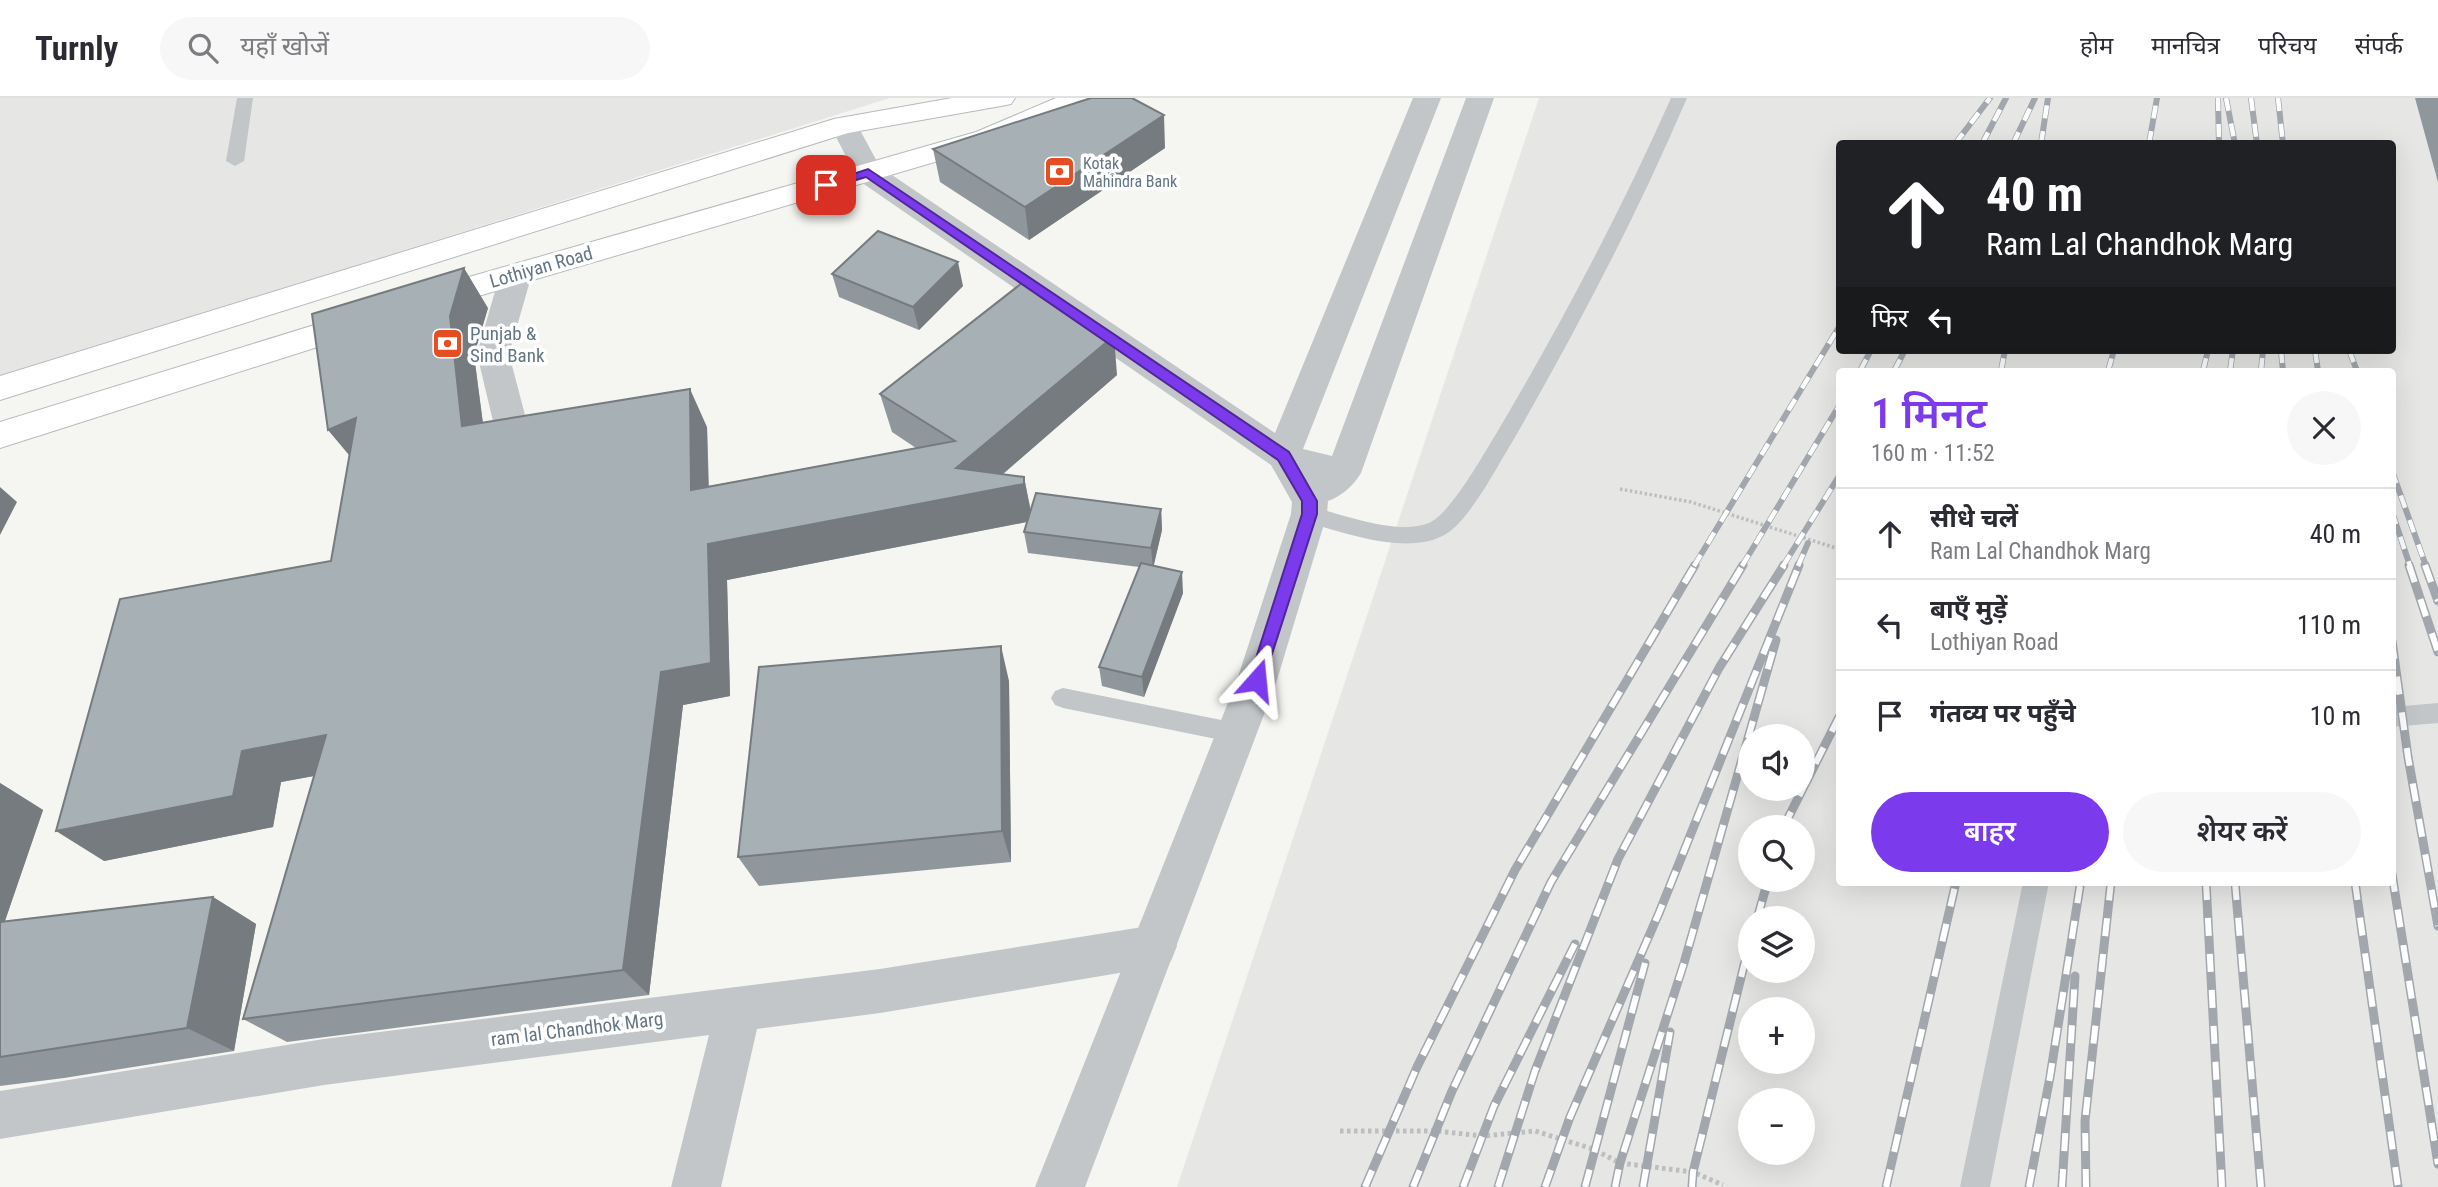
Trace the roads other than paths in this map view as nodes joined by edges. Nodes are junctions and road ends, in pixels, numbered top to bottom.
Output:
1 (245, 98) edge
2 (1001, 98) edge
3 (1080, 98) edge
4 (1427, 98) edge
5 (1480, 98) edge
6 (1679, 98) edge
7 (844, 125) junction
8 (235, 161) dead end
9 (868, 173) junction
10 (516, 274) junction
11 (0, 388) edge
12 (0, 435) edge
13 (514, 438) edge
14 (1283, 456) junction
15 (1343, 473) junction
16 (1310, 508) junction
17 (1063, 698) dead end
18 (2438, 713) edge
19 (2396, 717) edge
20 (1236, 733) junction
21 (2035, 886) edge
22 (1155, 946) junction
23 (738, 1009) junction
24 (0, 1115) edge
25 (696, 1187) edge
26 (1060, 1187) edge
27 (1975, 1187) edge

1 - 8 lane
2 - 7 main road
3 - 9 main road, Lothiyan Road
4 - 14 street
5 - 15 street
6 - 16 lane
7 - 9 street
7 - 11 main road
9 - 10 main road, Lothiyan Road
9 - 14 street
10 - 12 main road, Lothiyan Road
10 - 13 street
14 - 15 street
14 - 16 street
15 - 16 street
16 - 20 street
17 - 20 lane
18 - 19 lane
20 - 22 street
21 - 27 lane
22 - 23 street, ram lal Chandhok Marg
22 - 26 street
23 - 24 street, ram lal Chandhok Marg
23 - 25 street

